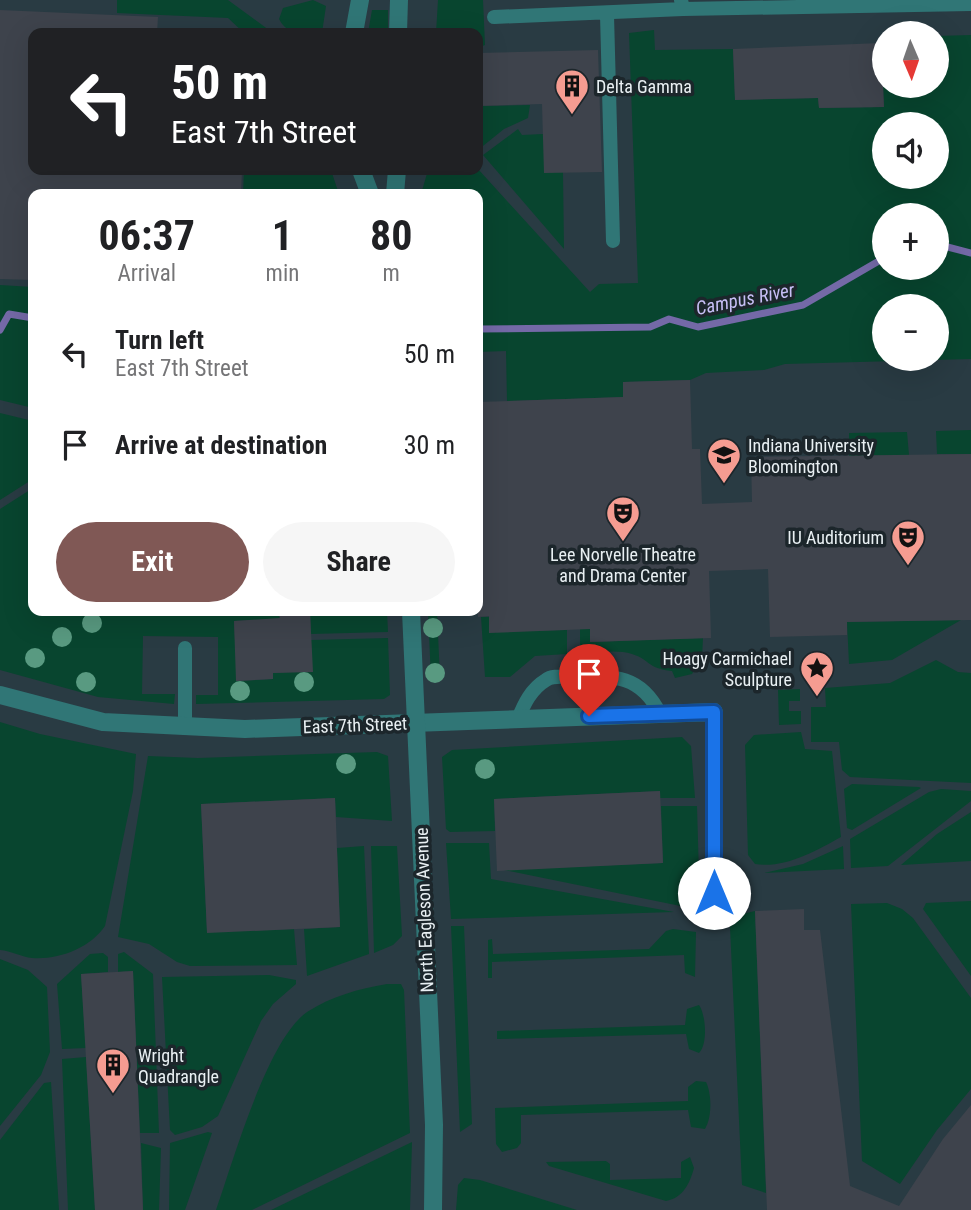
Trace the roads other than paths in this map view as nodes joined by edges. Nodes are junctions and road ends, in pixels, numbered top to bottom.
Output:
1 (360, 0) edge
2 (399, 0) edge
3 (971, 4) edge
4 (682, 5) edge
5 (607, 15) junction
6 (494, 17) dead end
7 (355, 28) edge
8 (398, 28) edge
9 (613, 241) dead end
10 (411, 616) edge
11 (185, 648) dead end
12 (0, 695) edge
13 (660, 713) junction
14 (518, 719) junction
15 (418, 723) junction
16 (185, 728) junction
17 (714, 921) dead end
18 (433, 1210) edge

1 - 7 street
2 - 8 street
3 - 4 lane
4 - 5 lane
5 - 6 lane
5 - 9 lane
10 - 15 street, North Eagleson Avenue
11 - 16 lane
12 - 16 street, East 7th Street
13 - 14 street, East 7th Street
13 - 14 lane
13 - 17 street, East 7th Street
14 - 15 street, East 7th Street
15 - 16 street, East 7th Street
15 - 18 street, North Eagleson Avenue

